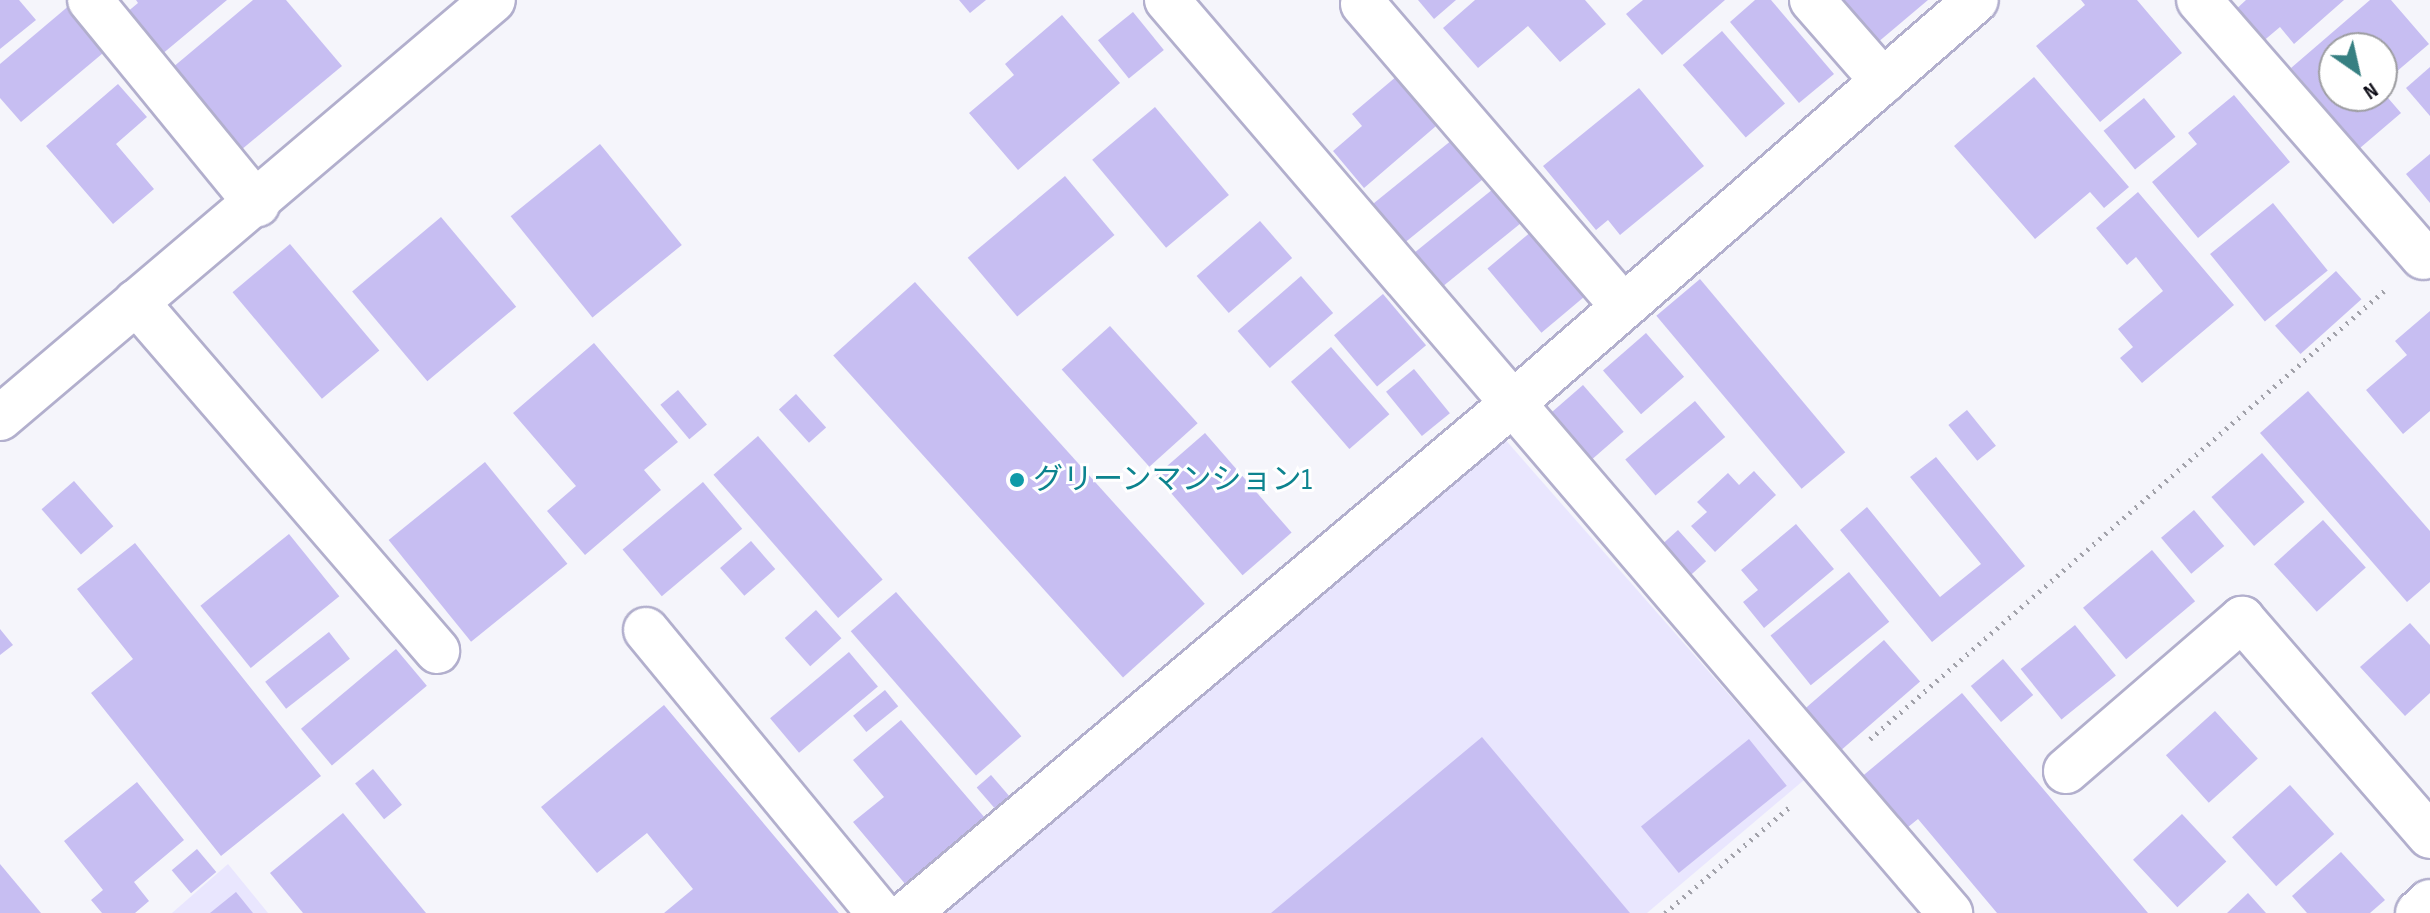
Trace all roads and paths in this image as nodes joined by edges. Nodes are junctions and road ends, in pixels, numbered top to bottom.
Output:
1 (90, 0) edge
2 (493, 0) edge
3 (1167, 0) edge
4 (1812, 0) edge
5 (1976, 0) edge
6 (2199, 0) edge
7 (1363, 4) dead end
8 (1883, 81) junction
9 (257, 204) junction
10 (2423, 257) joint
11 (136, 302) junction
12 (1622, 305) junction
13 (1512, 404) junction
14 (0, 418) edge
15 (646, 630) dead end
16 (437, 651) dead end
17 (2066, 771) dead end
18 (1829, 774) junction
19 (2430, 836) edge
20 (2430, 902) edge
21 (879, 913) edge
22 (908, 913) edge
23 (1665, 913) edge
24 (1950, 913) edge
25 (2418, 913) edge

1 - 9 street
2 - 9 street
3 - 13 street
4 - 8 street
5 - 8 street
6 - 10 street
7 - 12 street
8 - 12 street
9 - 11 street
10 - 18 path
11 - 14 street
11 - 16 street
12 - 13 street
13 - 18 street
13 - 22 street
15 - 21 street
17 - 19 street
18 - 23 path
18 - 24 street
20 - 25 street

